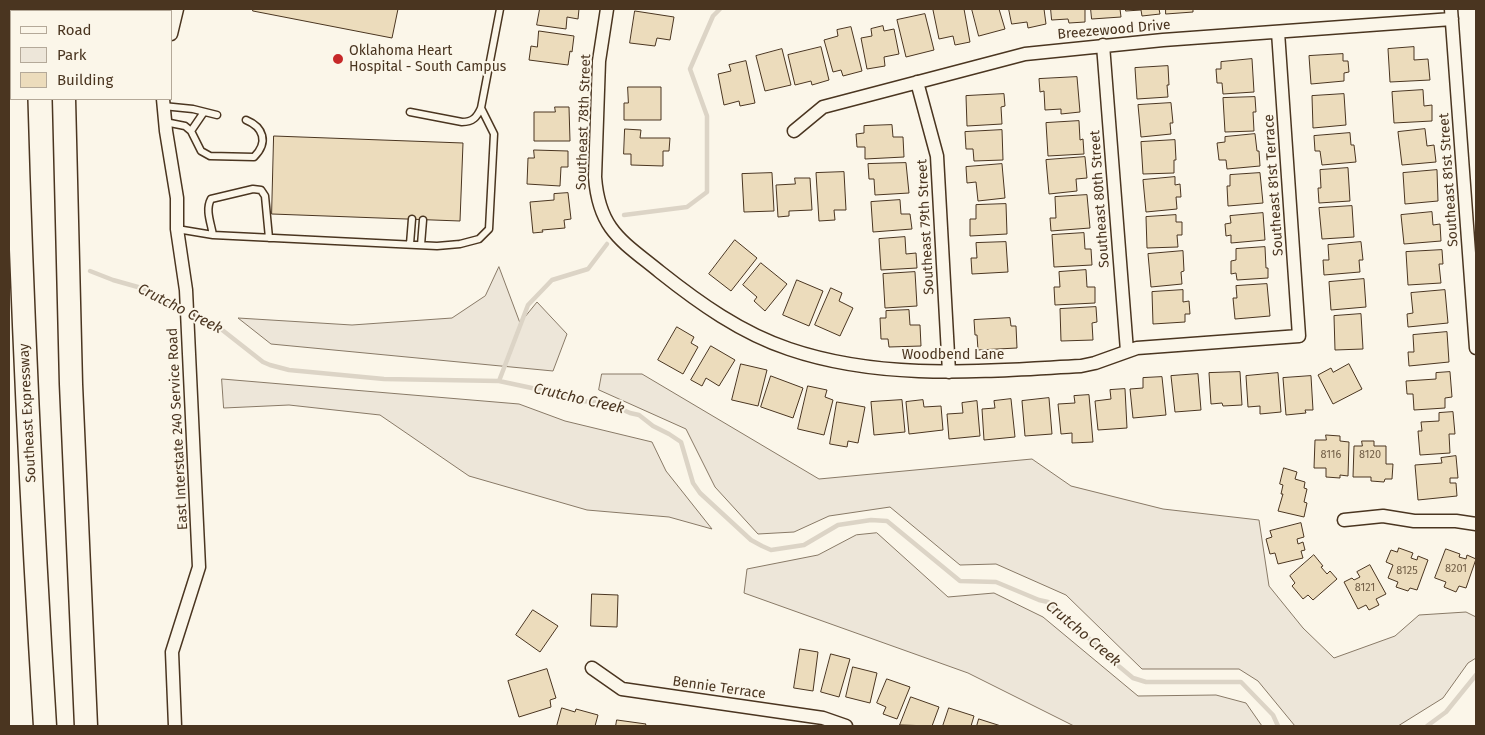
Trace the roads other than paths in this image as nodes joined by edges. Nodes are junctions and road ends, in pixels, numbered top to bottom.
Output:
1 (177, 9) edge
2 (500, 9) edge
3 (607, 9) edge
4 (1452, 14) edge
5 (172, 30) edge
6 (1278, 32) junction
7 (1103, 45) junction
8 (917, 82) junction
9 (16, 100) edge
10 (64, 100) edge
11 (72, 100) edge
12 (163, 103) edge
13 (481, 108) junction
14 (204, 112) junction
15 (410, 112) dead end
16 (217, 115) dead end
17 (246, 120) dead end
18 (165, 122) junction
19 (190, 131) junction
20 (794, 131) dead end
21 (64, 160) junction
22 (412, 219) dead end
23 (423, 220) dead end
24 (177, 229) junction
25 (214, 235) junction
26 (269, 238) junction
27 (410, 244) junction
28 (421, 245) junction
29 (635, 252) joint
30 (1299, 336) joint
31 (1476, 348) edge
32 (1127, 351) junction
33 (949, 372) junction
34 (1344, 520) dead end
35 (1476, 524) edge
36 (592, 668) dead end
37 (45, 726) edge
38 (86, 726) edge
39 (176, 726) edge
40 (846, 726) edge

1 - 5 street
2 - 13 lane
3 - 29 street, Southeast 78th Street
4 - 6 street, Breezewood Drive
4 - 31 street, Southeast 81st Street
6 - 7 street, Breezewood Drive
6 - 30 street, Southeast 81st Terrace
7 - 8 street, Breezewood Drive
7 - 32 street, Southeast 80th Street
8 - 20 street, Breezewood Drive
8 - 33 street, Southeast 79th Street
9 - 37 highway, Southeast Expressway
10 - 21 highway
11 - 21 highway
12 - 14 lane
12 - 18 street, East Interstate 240 Service Road
13 - 15 lane
13 - 28 lane
14 - 16 lane
14 - 19 lane
17 - 19 lane
18 - 19 lane
18 - 24 street, East Interstate 240 Service Road
21 - 38 highway
22 - 27 lane
23 - 28 lane
24 - 25 lane
24 - 39 street, East Interstate 240 Service Road
25 - 26 lane
25 - 26 lane
26 - 27 lane
27 - 28 lane
29 - 33 street, Woodbend Lane
30 - 32 street, Woodbend Lane
32 - 33 street, Woodbend Lane
34 - 35 street
36 - 40 street, Bennie Terrace

